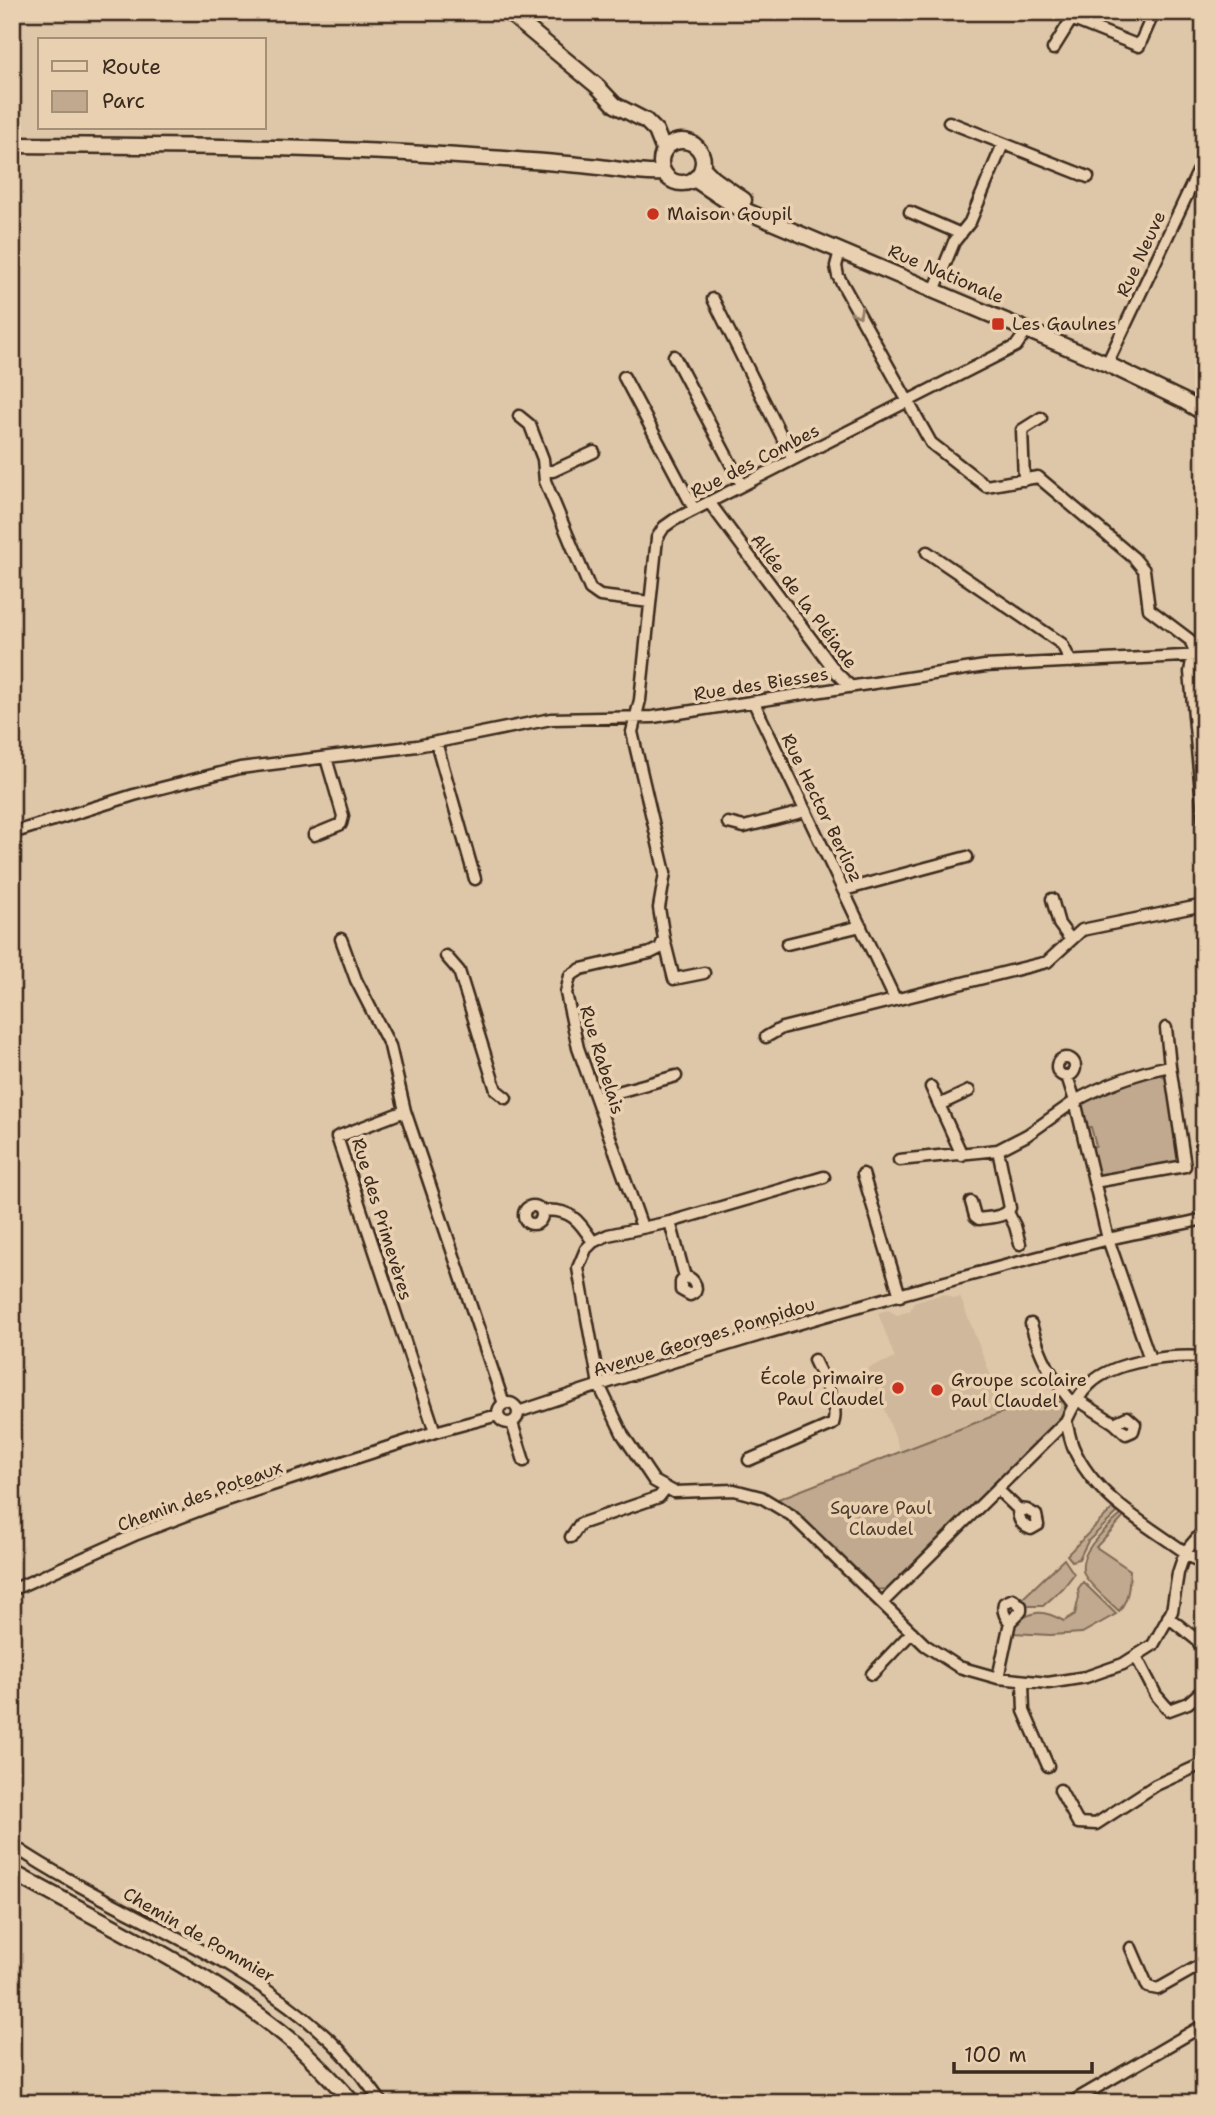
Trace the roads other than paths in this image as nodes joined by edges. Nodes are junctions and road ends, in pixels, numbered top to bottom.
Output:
1 (508, 12) edge
2 (1154, 12) edge
3 (1074, 15) edge
4 (1053, 49) dead end
5 (597, 86) junction
6 (949, 122) dead end
7 (679, 141) junction
8 (1003, 144) junction
9 (12, 145) edge
10 (1204, 159) edge
11 (663, 162) junction
12 (698, 173) junction
13 (1088, 177) dead end
14 (910, 212) dead end
15 (961, 234) junction
16 (840, 251) junction
17 (934, 290) junction
18 (713, 299) dead end
19 (1028, 329) junction
20 (674, 356) dead end
21 (1107, 364) junction
22 (624, 377) dead end
23 (907, 401) junction
24 (1204, 412) edge
25 (519, 416) dead end
26 (1041, 418) dead end
27 (594, 452) dead end
28 (793, 459) junction
29 (544, 471) junction
30 (1024, 480) junction
31 (742, 485) junction
32 (709, 502) junction
33 (694, 509) junction
34 (927, 552) dead end
35 (650, 602) junction
36 (1199, 655) edge
37 (1071, 662) junction
38 (850, 685) junction
39 (754, 703) junction
40 (634, 718) junction
41 (436, 742) junction
42 (326, 758) junction
43 (1203, 804) edge
44 (806, 811) junction
45 (728, 823) dead end
46 (1204, 825) edge
47 (12, 833) edge
48 (314, 835) dead end
49 (967, 857) dead end
50 (475, 880) dead end
51 (844, 890) junction
52 (1052, 899) dead end
53 (1204, 905) edge
54 (862, 926) junction
55 (341, 939) dead end
56 (664, 939) junction
57 (1071, 940) junction
58 (787, 944) dead end
59 (446, 956) dead end
60 (704, 973) dead end
61 (895, 999) junction
62 (1166, 1028) dead end
63 (766, 1037) dead end
64 (1170, 1066) junction
65 (676, 1076) dead end
66 (1067, 1076) dead end
67 (931, 1087) dead end
68 (969, 1090) dead end
69 (506, 1098) dead end
70 (596, 1098) junction
71 (1075, 1101) junction
72 (939, 1105) junction
73 (405, 1111) junction
74 (998, 1150) junction
75 (962, 1155) junction
76 (899, 1160) dead end
77 (863, 1174) dead end
78 (824, 1177) dead end
79 (1094, 1182) junction
80 (971, 1202) dead end
81 (542, 1211) dead end
82 (1009, 1212) junction
83 (1204, 1219) edge
84 (670, 1222) junction
85 (642, 1227) junction
86 (1108, 1239) junction
87 (593, 1242) junction
88 (1020, 1244) dead end
89 (685, 1277) dead end
90 (900, 1296) junction
91 (1031, 1324) dead end
92 (1204, 1357) edge
93 (1150, 1359) junction
94 (814, 1360) dead end
95 (599, 1385) junction
96 (1076, 1403) junction
97 (504, 1404) junction
98 (518, 1412) junction
99 (498, 1415) junction
100 (1066, 1421) junction
101 (512, 1423) junction
102 (1114, 1423) dead end
103 (435, 1432) junction
104 (748, 1460) dead end
105 (524, 1461) dead end
106 (666, 1488) junction
107 (997, 1489) junction
108 (1018, 1509) dead end
109 (1204, 1530) edge
110 (571, 1537) dead end
111 (1185, 1552) junction
112 (1204, 1566) edge
113 (12, 1590) edge
114 (882, 1603) junction
115 (1168, 1617) junction
116 (1010, 1622) dead end
117 (912, 1632) junction
118 (1204, 1651) edge
119 (1136, 1656) junction
120 (872, 1674) dead end
121 (998, 1678) junction
122 (1023, 1682) junction
123 (1204, 1689) edge
124 (1204, 1763) edge
125 (1048, 1766) dead end
126 (1060, 1790) dead end
127 (12, 1845) edge
128 (12, 1872) edge
129 (1130, 1948) dead end
130 (1204, 1963) edge
131 (1204, 2025) edge
132 (353, 2103) edge
133 (382, 2103) edge
134 (1070, 2103) edge

1 - 5 main road
2 - 3 street
3 - 4 street
5 - 7 main road
5 - 11 main road
6 - 8 street
7 - 11 main road
7 - 12 main road
8 - 13 street
8 - 15 street
9 - 11 main road
10 - 21 street, Rue Neuve
11 - 12 main road
12 - 16 main road, Rue Nationale
14 - 15 street
15 - 17 street
16 - 17 main road, Rue Nationale
16 -> 23 street
17 - 19 main road, Rue Nationale
18 - 28 street
19 - 21 main road, Rue Nationale
19 - 23 street, Rue des Combes
20 - 31 street
21 - 24 main road, Rue Nationale
22 - 33 street
23 - 28 street, Rue des Combes
23 - 30 street
25 - 29 street
26 - 30 street
27 - 29 street
28 - 31 street, Rue des Combes
29 - 35 street
30 - 36 street
31 - 32 street, Rue des Combes
32 - 33 street, Rue des Combes
32 - 38 street, Allée de la Pléiade
33 - 35 street, Rue des Combes
34 - 37 street
35 - 40 street, Rue des Combes
36 - 37 street, Rue des Biesses
36 - 43 street
37 - 38 street, Rue des Biesses
38 - 39 street, Rue des Biesses
39 - 40 street, Rue des Biesses
39 - 44 street, Rue Hector Berlioz
40 - 41 street, Rue des Biesses
40 - 56 street
41 - 42 street, Rue des Biesses
41 - 50 street
42 - 47 street, Rue des Biesses
42 - 48 street
43 - 46 street
44 - 45 street
44 - 51 street, Rue Hector Berlioz
49 - 51 street
51 - 54 street, Rue Hector Berlioz
52 - 57 street
53 - 57 street
54 - 58 street
54 - 61 street, Rue Hector Berlioz
55 - 73 street
56 - 60 street
56 - 70 street, Rue Rabelais
57 - 61 street
59 - 69 street
61 - 63 street
62 - 64 street
64 - 71 street
64 - 79 street
65 - 70 street
66 - 71 street
67 - 72 street
68 - 72 street
70 - 85 street, Rue Rabelais
71 - 74 street
71 - 79 street
72 - 75 street
73 - 97 street
73 - 103 street, Rue des Primevères
74 - 75 street
74 - 82 street
75 - 76 street
77 - 90 street
78 - 84 street
79 - 86 street
80 - 82 street
81 - 87 street
82 - 88 street
83 - 86 street, Avenue Georges Pompidou
84 - 85 street
84 - 89 street
85 - 87 street
86 - 90 street, Avenue Georges Pompidou
86 - 93 street
87 - 95 street
90 - 95 street, Avenue Georges Pompidou
91 - 96 street
92 - 93 street
93 - 96 street
94 - 104 street
95 - 98 street, Avenue Georges Pompidou
95 - 106 street
96 - 100 street
96 - 102 street
97 - 98 street
97 - 99 street
98 - 101 street
99 - 101 street
99 - 103 street
100 - 107 street
100 - 111 street
101 - 105 street
103 - 113 street, Chemin des Poteaux
106 - 110 street
106 - 114 street
107 - 108 street
107 - 114 street
109 - 111 street
111 - 112 street
111 - 115 street
114 - 117 street
115 - 118 street
115 - 119 street
116 - 121 street
117 - 120 street
117 - 121 street
119 - 122 street
119 - 123 street
121 - 122 street
122 - 125 street
124 - 126 street
127 - 133 street, Chemin de Pommier
128 - 132 main road
129 - 130 street
131 - 134 street

